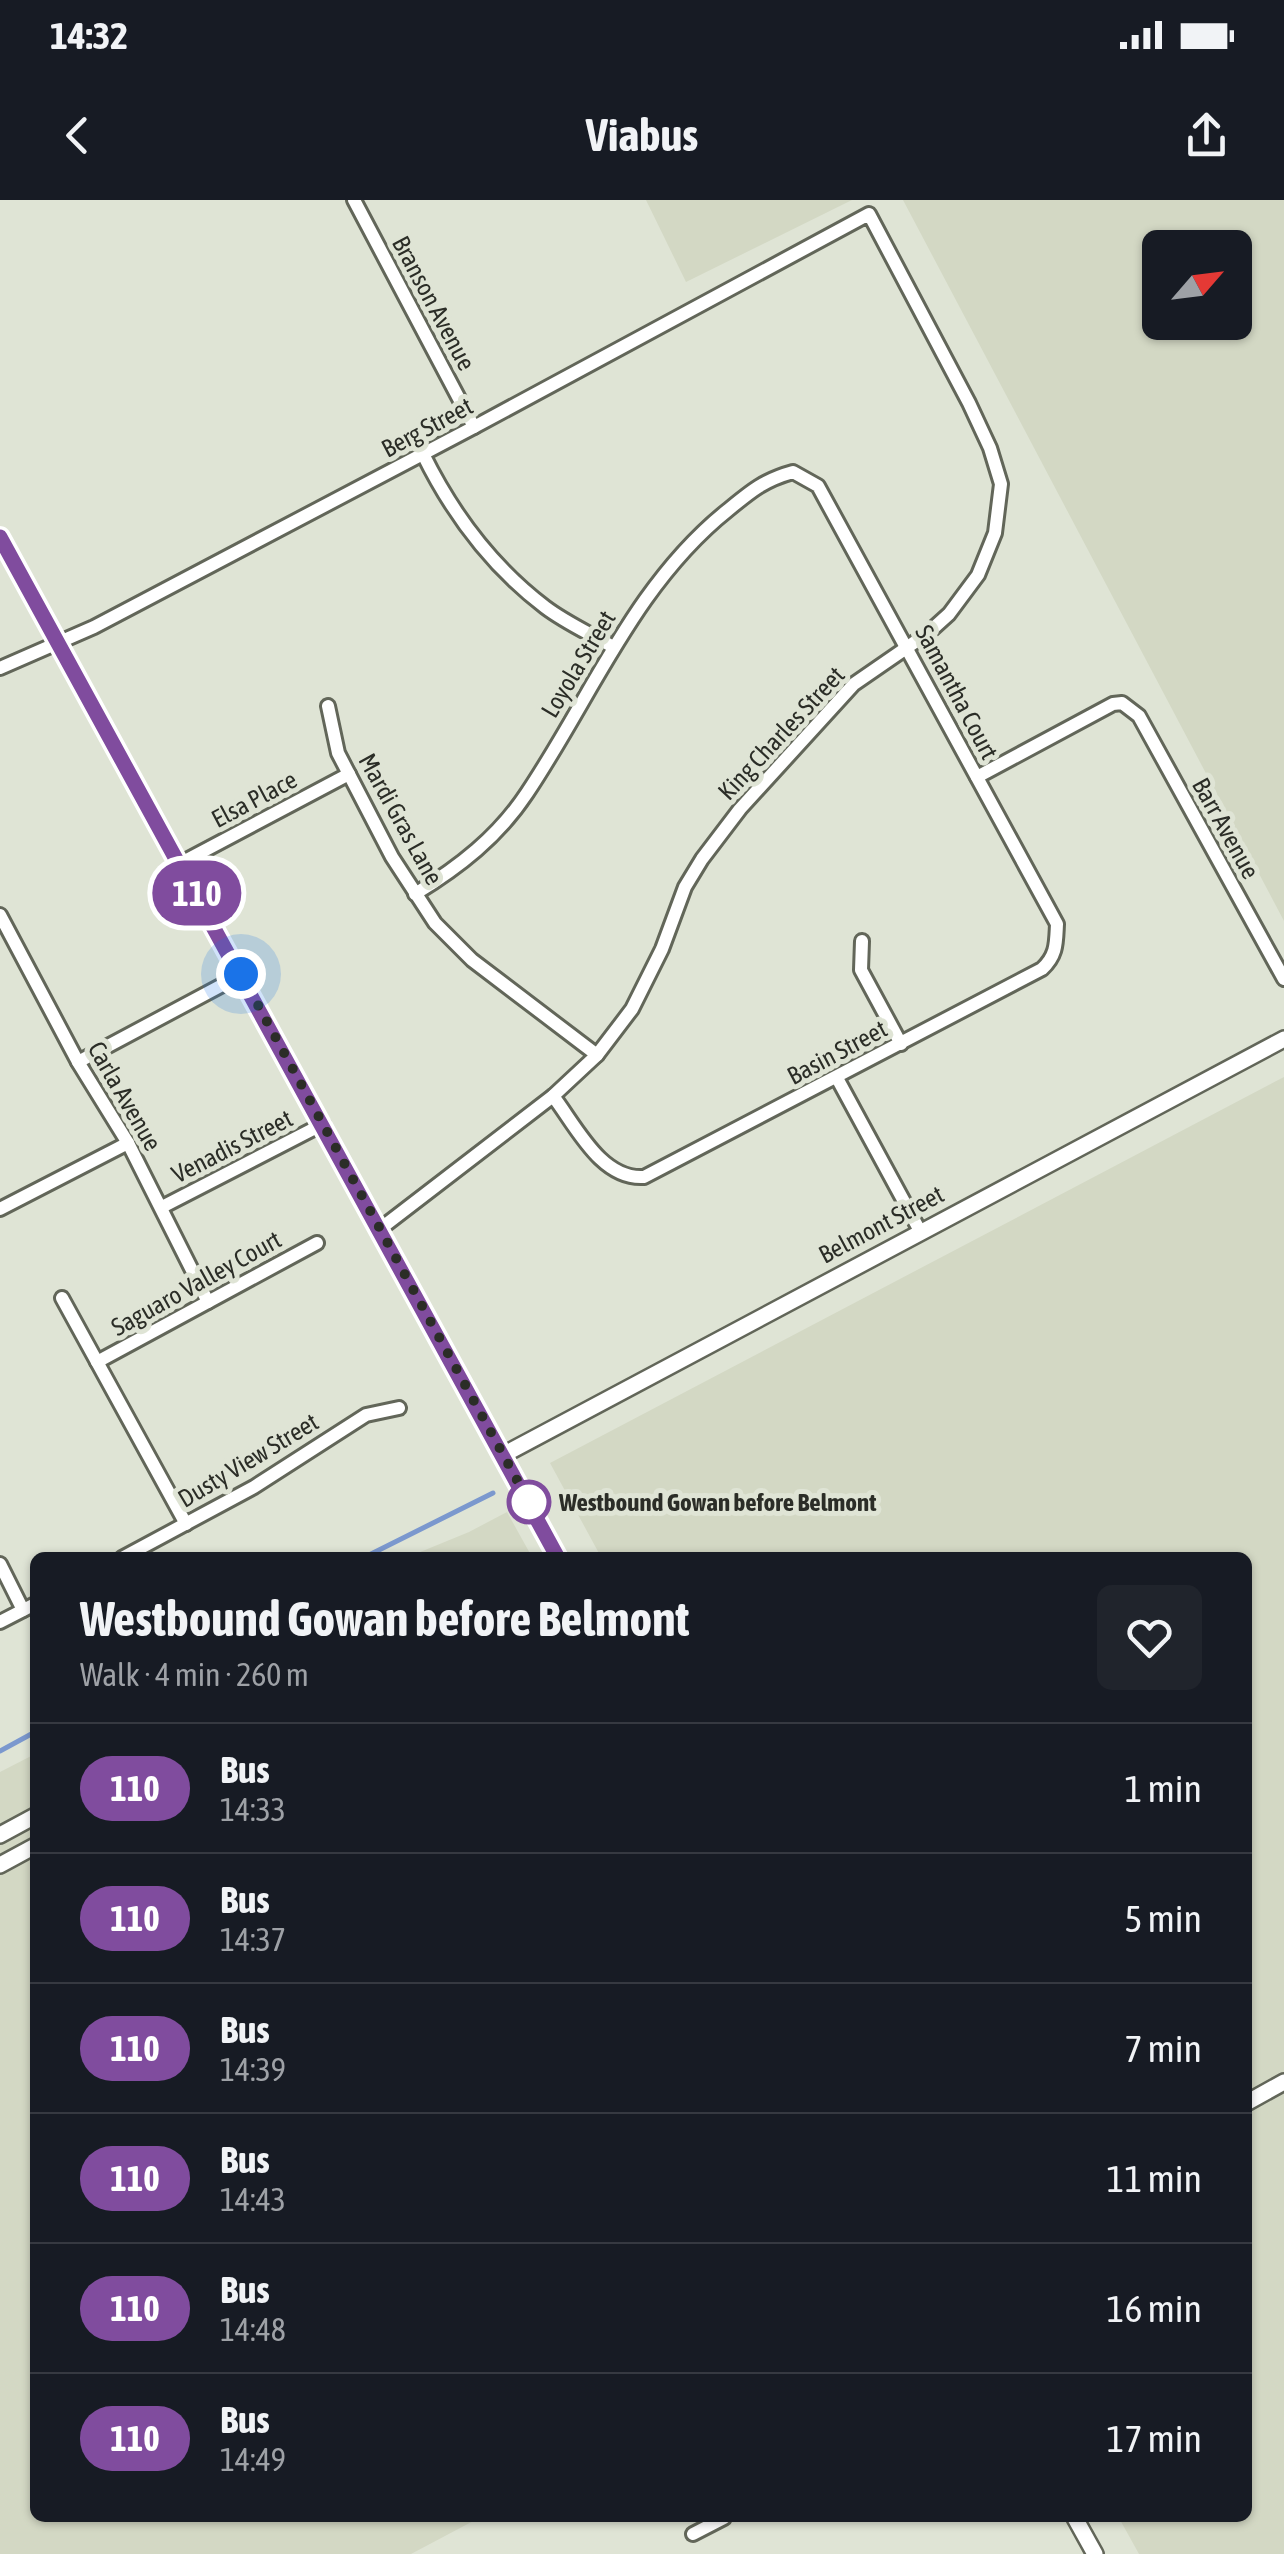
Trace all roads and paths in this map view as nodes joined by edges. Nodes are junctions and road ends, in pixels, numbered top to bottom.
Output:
1 (354, 200) edge
2 (870, 214) joint
3 (474, 428) junction
4 (423, 454) junction
5 (793, 472) joint
6 (0, 536) edge
7 (56, 643) junction
8 (906, 646) junction
9 (613, 648) junction
10 (0, 668) edge
11 (328, 706) dead end
12 (349, 774) junction
13 (977, 777) junction
14 (181, 863) junction
15 (415, 894) junction
16 (0, 915) edge
17 (862, 940) dead end
18 (1056, 948) joint
19 (241, 974) junction
20 (1284, 980) edge
21 (1284, 1040) edge
22 (901, 1044) junction
23 (596, 1055) junction
24 (78, 1062) junction
25 (837, 1078) junction
26 (553, 1096) junction
27 (323, 1124) junction
28 (128, 1143) junction
29 (162, 1207) junction
30 (0, 1209) edge
31 (380, 1230) junction
32 (920, 1232) junction
33 (317, 1243) dead end
34 (62, 1298) dead end
35 (208, 1302) junction
36 (97, 1362) junction
37 (399, 1408) dead end
38 (504, 1454) junction
39 (186, 1524) junction
40 (133, 1552) edge
41 (555, 1552) edge
42 (0, 1564) edge
43 (29, 1607) edge
44 (0, 1622) edge
45 (30, 1819) edge
46 (0, 1834) edge
47 (30, 1849) edge
48 (0, 1865) edge
49 (1284, 2082) edge
50 (1252, 2100) edge
51 (716, 2522) edge
52 (1077, 2522) edge
53 (693, 2534) dead end
54 (1095, 2554) edge

1 - 3 street, Branson Avenue
2 - 3 street, Berg Street
2 - 8 street, King Charles Street
3 - 4 street, Berg Street
4 - 7 street, Berg Street
4 - 9 street
5 - 8 street, Samantha Court
5 - 9 street, Loyola Street
6 - 7 street
7 - 10 street, Berg Street
7 - 14 street
8 - 13 street, Samantha Court
8 - 23 street, King Charles Street
9 - 15 street, Loyola Street
11 - 12 street, Mardi Gras Lane
12 - 14 street, Elsa Place
12 - 15 street, Mardi Gras Lane
13 - 18 street, Samantha Court
13 - 20 street, Barr Avenue
14 - 19 street
15 - 23 street, Mardi Gras Lane
16 - 24 street, Carla Avenue
17 - 22 street
18 - 22 street, Basin Street
19 - 24 street
19 - 27 street
21 - 32 street, Belmont Street
22 - 25 street, Basin Street
23 - 26 street, King Charles Street
24 - 28 street, Carla Avenue
25 - 26 street, Basin Street
25 - 32 street
26 - 31 street, King Charles Street
27 - 29 street, Venadis Street
27 - 31 street
28 - 29 street, Carla Avenue
28 - 30 street
29 - 35 street, Carla Avenue
31 - 38 street
32 - 38 street, Belmont Street
33 - 35 street, Saguaro Valley Court
34 - 36 street
35 - 36 street, Saguaro Valley Court
36 - 39 street
37 - 39 street, Dusty View Street
38 - 41 street
39 - 40 street, Dusty View Street
42 - 43 street
43 - 44 street
45 - 46 street
47 - 48 street
49 - 50 street
51 - 53 street
52 - 54 street

